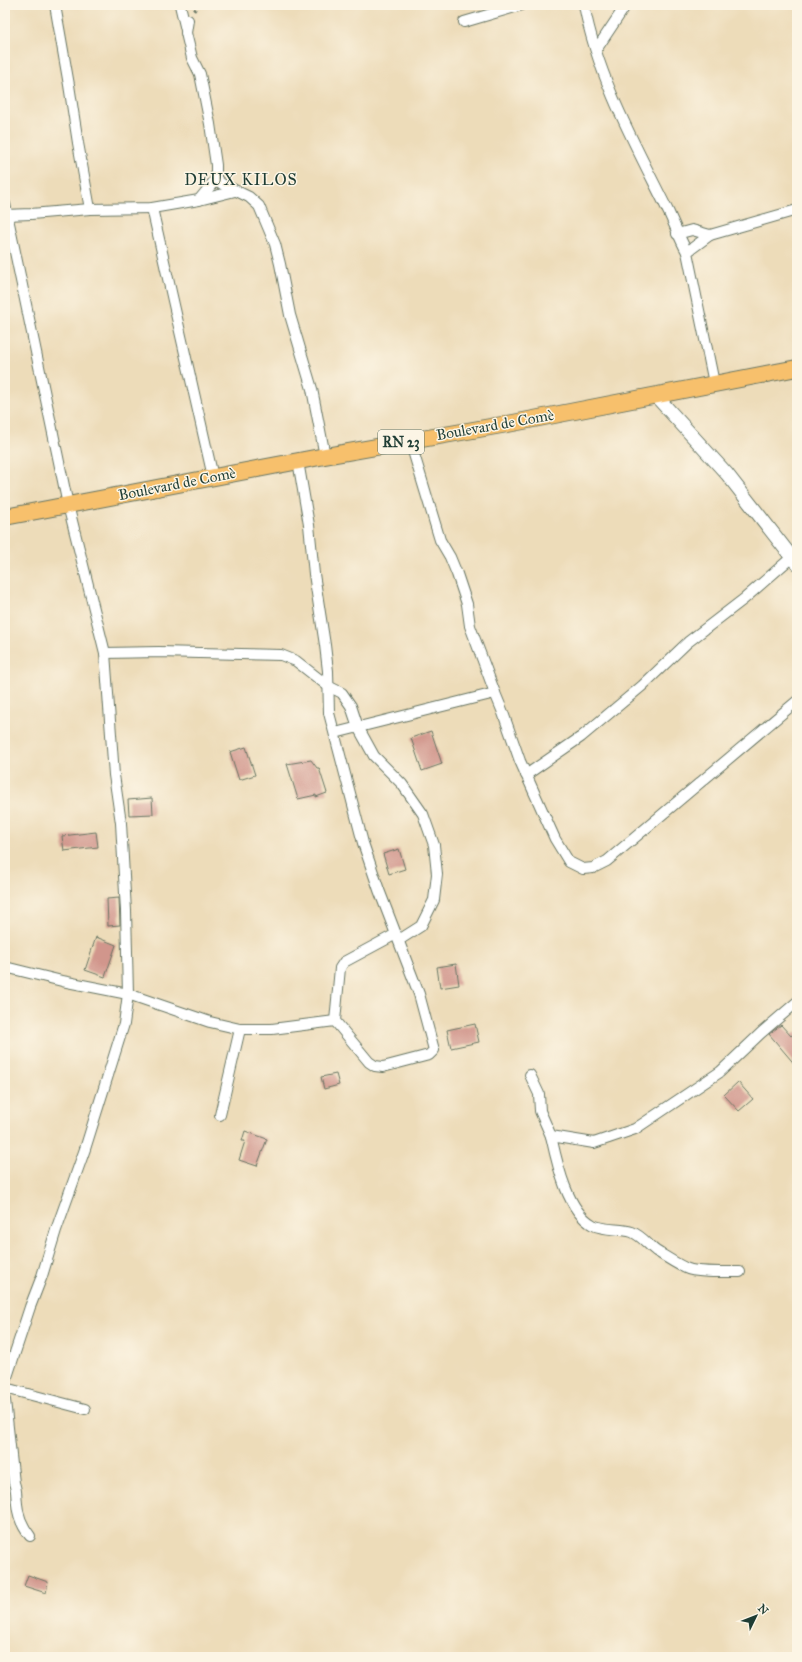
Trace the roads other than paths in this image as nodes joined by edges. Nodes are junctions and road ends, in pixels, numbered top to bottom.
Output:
1 (55, 5) edge
2 (180, 5) edge
3 (522, 5) edge
4 (584, 5) edge
5 (624, 8) dead end
6 (188, 20) dead end
7 (464, 22) dead end
8 (186, 32) junction
9 (596, 50) junction
10 (216, 179) junction
11 (236, 191) junction
12 (199, 200) junction
13 (5, 204) edge
14 (152, 208) junction
15 (90, 209) junction
16 (797, 210) edge
17 (6, 215) edge
18 (677, 234) junction
19 (710, 235) junction
20 (686, 252) junction
21 (797, 368) edge
22 (714, 384) junction
23 (655, 394) junction
24 (410, 441) junction
25 (325, 456) junction
26 (298, 461) junction
27 (214, 477) junction
28 (68, 505) junction
29 (5, 517) edge
30 (796, 559) edge
31 (105, 653) junction
32 (328, 686) junction
33 (495, 693) junction
34 (797, 701) edge
35 (358, 728) junction
36 (335, 733) junction
37 (526, 775) junction
38 (397, 937) junction
39 (5, 967) edge
40 (128, 994) junction
41 (797, 1002) edge
42 (335, 1021) junction
43 (240, 1029) junction
44 (530, 1074) dead end
45 (220, 1115) dead end
46 (551, 1136) junction
47 (740, 1272) dead end
48 (5, 1383) edge
49 (5, 1388) edge
50 (5, 1400) edge
51 (85, 1410) dead end
52 (30, 1536) dead end

1 - 15 street
2 - 8 street
3 - 7 street
4 - 9 street
5 - 9 street
6 - 8 street
8 - 10 street
9 - 18 street
10 - 11 street
10 - 12 street
11 - 12 street
11 - 25 street
12 - 14 street
13 - 17 street
14 - 15 street
14 - 27 street
15 - 17 street
16 - 19 street
17 - 28 street
18 - 19 street
18 - 20 street
19 - 20 street
20 - 22 street
21 - 22 main road, Boulevard de Comè / RN 23
22 - 23 main road, Boulevard de Comè / RN 23
23 - 24 main road, Boulevard de Comè / RN 23
23 - 30 street
24 - 25 main road, Boulevard de Comè / RN 23
24 - 33 street
25 - 26 main road, Boulevard de Comè / RN 23
26 - 27 main road, Boulevard de Comè / RN 23
26 - 32 street
27 - 28 main road, Boulevard de Comè / RN 23
28 - 29 main road, Boulevard de Comè / RN 23
28 - 31 street
30 - 37 street
31 - 32 street
31 - 40 street
32 - 35 street
32 - 36 street
33 - 35 street
33 - 37 street
34 - 37 street
35 - 36 street
35 - 38 street
36 - 38 street
38 - 42 street
38 - 42 street
39 - 40 street
40 - 43 street
40 - 48 street
41 - 46 street
42 - 43 street
43 - 45 street
44 - 46 street
46 - 47 street
49 - 51 street
50 - 52 street

